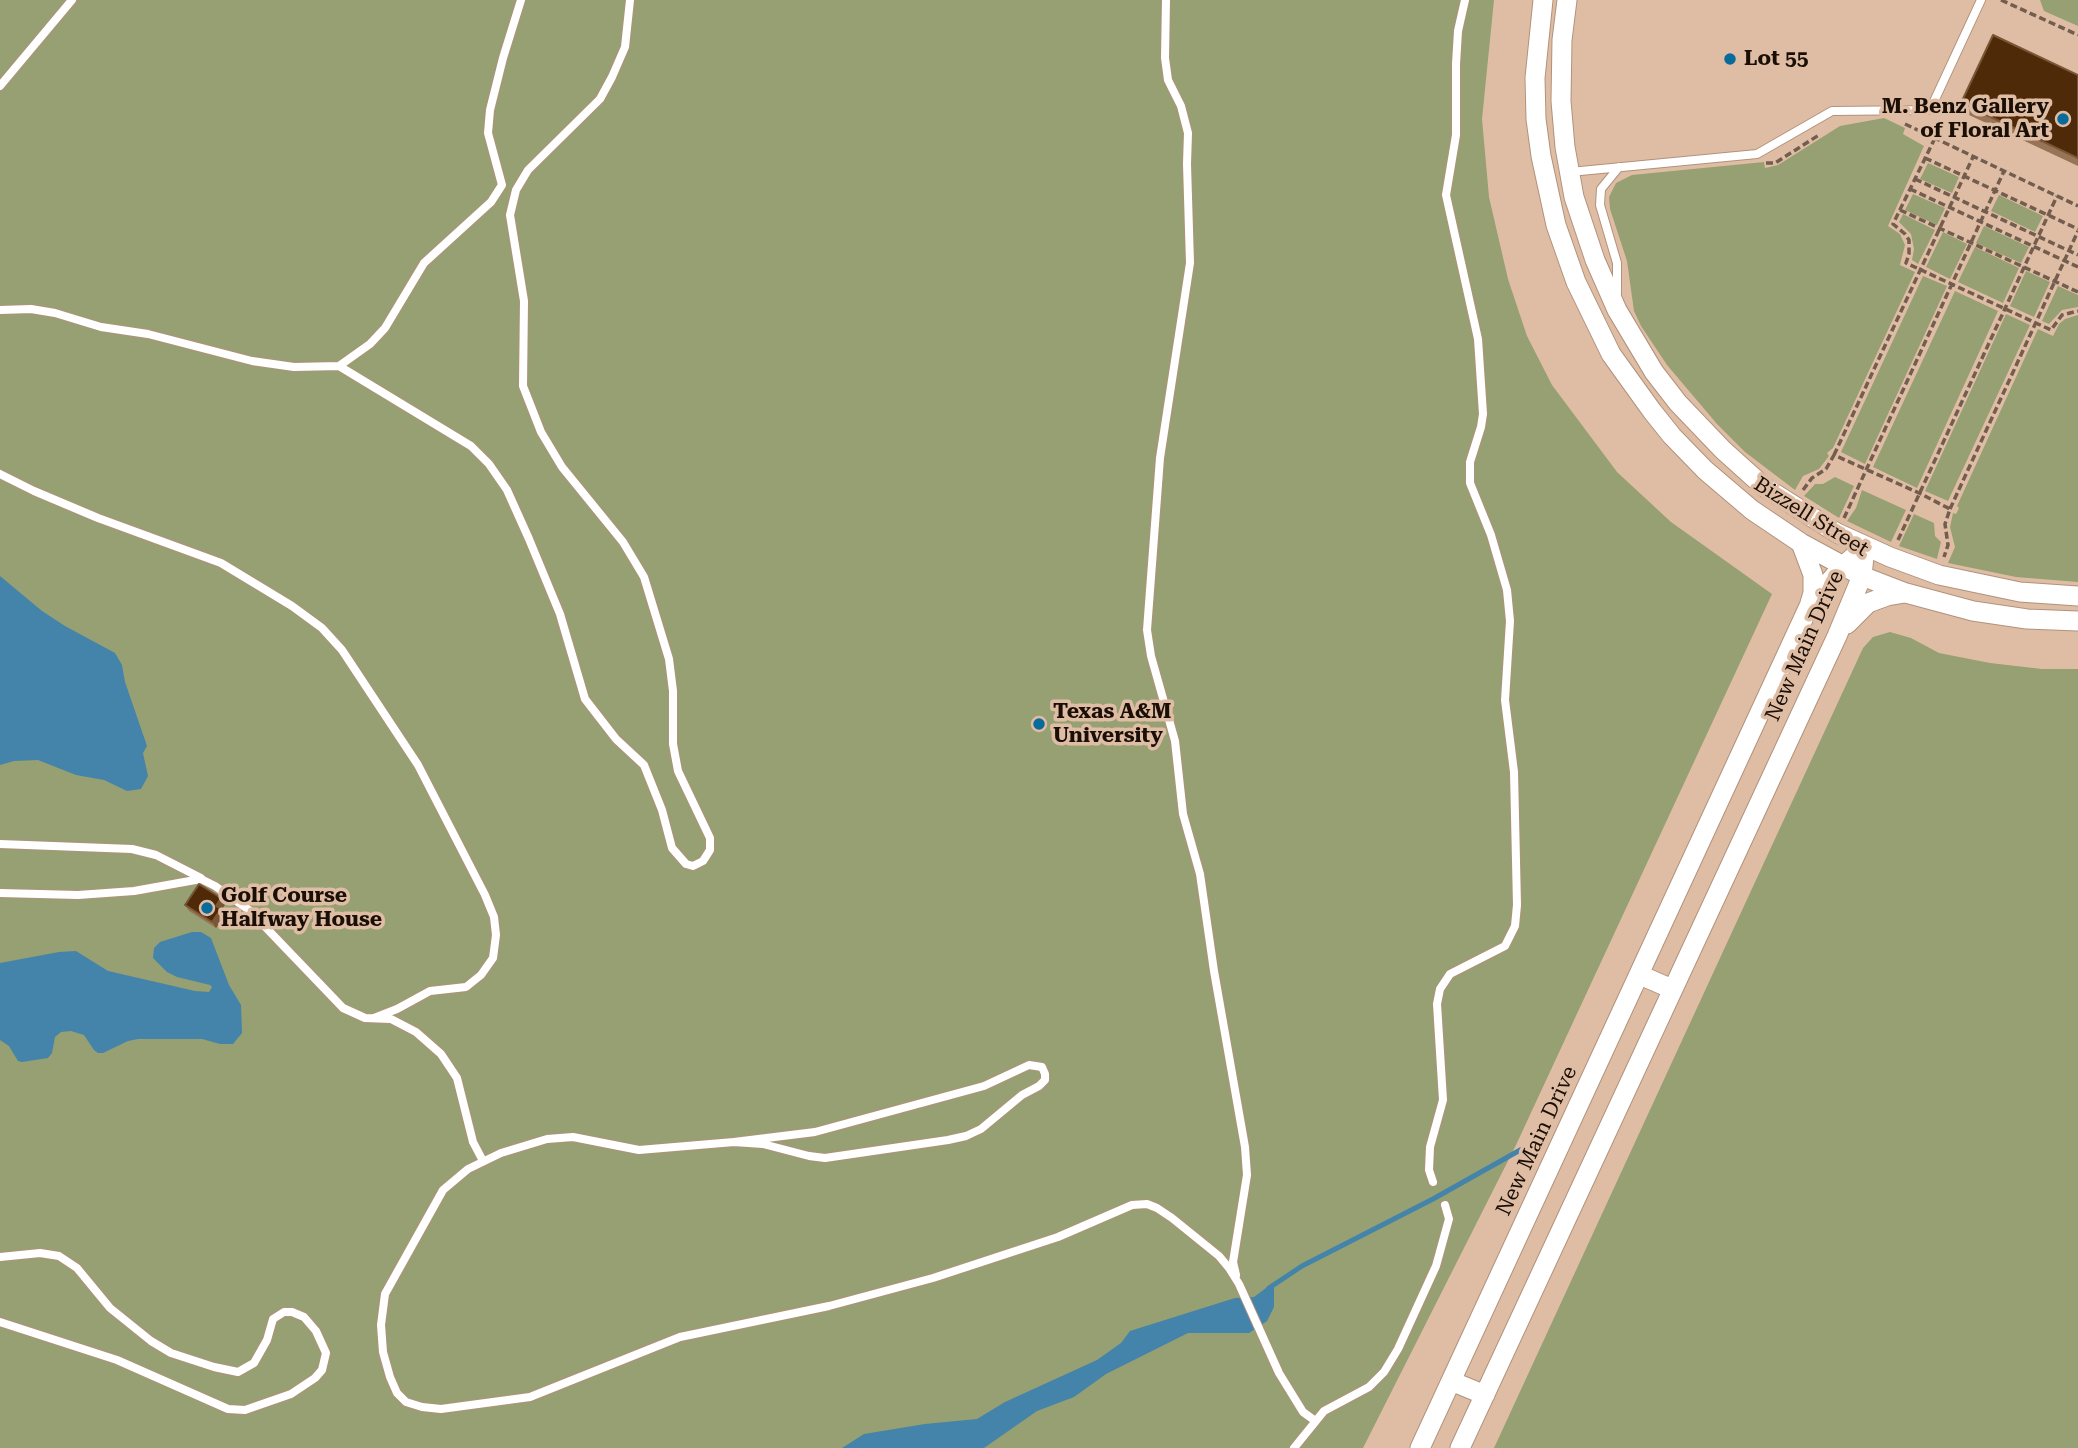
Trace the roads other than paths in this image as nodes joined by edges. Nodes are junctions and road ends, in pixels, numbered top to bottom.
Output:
1 (72, 0) edge
2 (521, 0) edge
3 (630, 0) edge
4 (1166, 0) edge
5 (1465, 0) edge
6 (1543, 0) edge
7 (1567, 0) edge
8 (1980, 0) edge
9 (0, 86) edge
10 (1619, 167) junction
11 (1569, 172) junction
12 (1545, 176) junction
13 (0, 310) edge
14 (1617, 310) junction
15 (339, 366) junction
16 (0, 474) edge
17 (1801, 543) junction
18 (1865, 547) junction
19 (1843, 566) junction
20 (1862, 576) junction
21 (1906, 593) junction
22 (2078, 596) edge
23 (1810, 604) junction
24 (2078, 621) edge
25 (1838, 636) junction
26 (0, 844) edge
27 (201, 879) junction
28 (0, 893) edge
29 (1640, 975) junction
30 (1672, 989) junction
31 (374, 1018) junction
32 (734, 1142) junction
33 (483, 1161) junction
34 (1433, 1182) dead end
35 (1445, 1206) dead end
36 (0, 1257) edge
37 (1239, 1284) junction
38 (0, 1322) edge
39 (1451, 1381) junction
40 (1485, 1395) junction
41 (1314, 1420) junction
42 (1294, 1448) edge
43 (1420, 1448) edge
44 (1460, 1448) edge

1 - 9 lane
2 - 15 lane
3 - 15 lane
4 - 37 lane
5 - 34 lane
6 - 12 street, Bizzell Street
7 - 11 street, Bizzell Street
8 - 10 lane
10 - 11 lane
10 - 14 lane
11 - 12 street
11 - 14 street, Bizzell Street
12 - 17 street, Bizzell Street
13 - 15 lane
14 - 18 street, Bizzell Street
16 - 31 lane
17 - 19 street, Bizzell Street
17 - 23 street
18 - 19 street, New Main Drive
18 - 20 street, New Main Drive
18 - 22 street, Bizzell Street
19 - 20 street, Bizzell Street
19 - 23 street, New Main Drive
20 - 21 street, Bizzell Street
20 - 25 street, New Main Drive
21 - 24 street, Bizzell Street
21 - 25 street
23 - 29 street, New Main Drive
25 - 30 street, New Main Drive
26 - 27 lane
27 - 28 lane
27 - 31 lane
29 - 30 street
29 - 39 street, New Main Drive
30 - 40 street, New Main Drive
31 - 33 lane
32 - 32 lane
32 - 33 lane
33 - 37 lane
35 - 41 lane
36 - 38 lane
37 - 41 lane
39 - 40 street
39 - 43 street, New Main Drive
40 - 44 street, New Main Drive
41 - 42 lane

